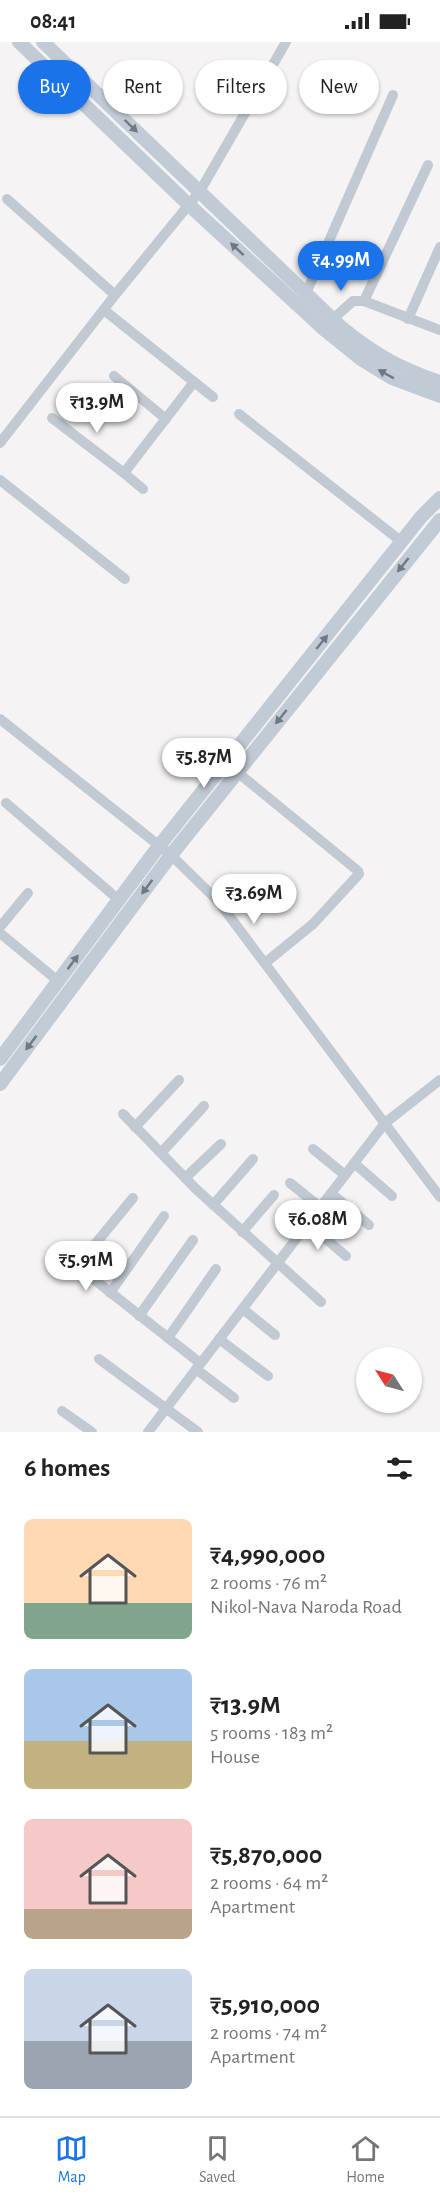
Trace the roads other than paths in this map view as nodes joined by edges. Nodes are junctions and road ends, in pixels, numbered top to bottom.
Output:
1 (19, 42) edge
2 (43, 42) edge
3 (286, 42) edge
4 (393, 95) dead end
5 (428, 165) dead end
6 (200, 191) junction
7 (7, 200) dead end
8 (189, 205) junction
9 (440, 247) edge
10 (306, 293) junction
11 (115, 295) junction
12 (364, 302) junction
13 (300, 307) junction
14 (104, 310) junction
15 (333, 319) junction
16 (408, 319) junction
17 (440, 330) edge
18 (114, 376) dead end
19 (194, 382) junction
20 (440, 382) edge
21 (440, 396) edge
22 (213, 397) dead end
23 (239, 414) dead end
24 (52, 418) dead end
25 (166, 419) junction
26 (0, 443) edge
27 (124, 473) junction
28 (0, 480) edge
29 (143, 489) dead end
30 (440, 498) edge
31 (440, 520) edge
32 (402, 542) junction
33 (125, 579) dead end
34 (0, 718) edge
35 (237, 772) junction
36 (6, 803) dead end
37 (159, 846) junction
38 (171, 855) junction
39 (28, 893) dead end
40 (119, 900) junction
41 (0, 927) edge
42 (0, 933) edge
43 (265, 963) junction
44 (58, 981) junction
45 (0, 1059) edge
46 (179, 1080) dead end
47 (440, 1080) edge
48 (0, 1084) edge
49 (204, 1106) dead end
50 (123, 1114) dead end
51 (385, 1124) junction
52 (135, 1127) junction
53 (221, 1144) dead end
54 (313, 1149) dead end
55 (161, 1153) junction
56 (253, 1159) dead end
57 (354, 1163) junction
58 (345, 1175) junction
59 (185, 1178) junction
60 (290, 1183) dead end
61 (331, 1193) junction
62 (274, 1195) dead end
63 (392, 1196) dead end
64 (440, 1197) edge
65 (134, 1198) dead end
66 (213, 1205) junction
67 (320, 1208) junction
68 (164, 1216) dead end
69 (308, 1224) junction
70 (369, 1226) dead end
71 (242, 1232) junction
72 (193, 1240) dead end
73 (346, 1256) dead end
74 (277, 1264) junction
75 (216, 1269) dead end
76 (110, 1293) junction
77 (321, 1302) dead end
78 (243, 1309) junction
79 (139, 1316) junction
80 (275, 1335) dead end
81 (168, 1338) junction
82 (219, 1339) junction
83 (99, 1359) dead end
84 (198, 1366) junction
85 (268, 1376) dead end
86 (234, 1398) dead end
87 (165, 1409) junction
88 (62, 1411) dead end
89 (92, 1432) edge
90 (148, 1432) edge
91 (198, 1432) edge

1 - 8 street
2 -> 6 street
3 - 6 street
4 - 10 street
5 - 12 street
6 - 8 street
6 - 10 street
7 - 11 street
8 - 11 street
13 -> 8 street
9 - 16 street
10 - 13 street
10 - 15 street
11 - 14 street
12 - 15 street
12 - 16 street
21 -> 13 street
14 - 19 street
14 - 26 street
15 - 20 street
16 - 17 street
18 - 25 street
19 - 22 street
19 - 25 street
23 - 32 street
24 - 27 street
25 - 27 street
27 - 29 street
28 - 33 street
30 - 32 street
31 -> 35 street
37 -> 32 street
34 - 37 street
35 - 38 street
35 - 43 street
36 - 40 street
37 - 38 street
37 - 40 street
38 - 43 street
38 -> 48 street
39 - 41 street
44 -> 40 street
42 - 44 street
43 - 51 street
44 - 45 street
46 - 52 street
47 - 51 street
49 - 55 street
50 - 52 street
51 - 57 street
51 - 64 street
52 - 55 street
53 - 59 street
54 - 58 street
55 - 59 street
56 - 66 street
57 - 58 street
57 - 63 street
58 - 61 street
59 - 66 street
60 - 67 street
61 - 67 street
61 - 70 street
62 - 71 street
65 - 76 street
66 - 71 street
67 - 69 street
68 - 76 street
69 - 73 street
69 - 74 street
71 - 74 street
72 - 79 street
74 - 77 street
74 - 78 street
75 - 81 street
76 - 79 street
78 - 80 street
78 - 82 street
79 - 81 street
81 - 84 street
82 - 84 street
82 - 85 street
83 - 87 street
84 - 86 street
84 - 87 street
87 - 90 street
87 - 91 street
88 - 89 street

